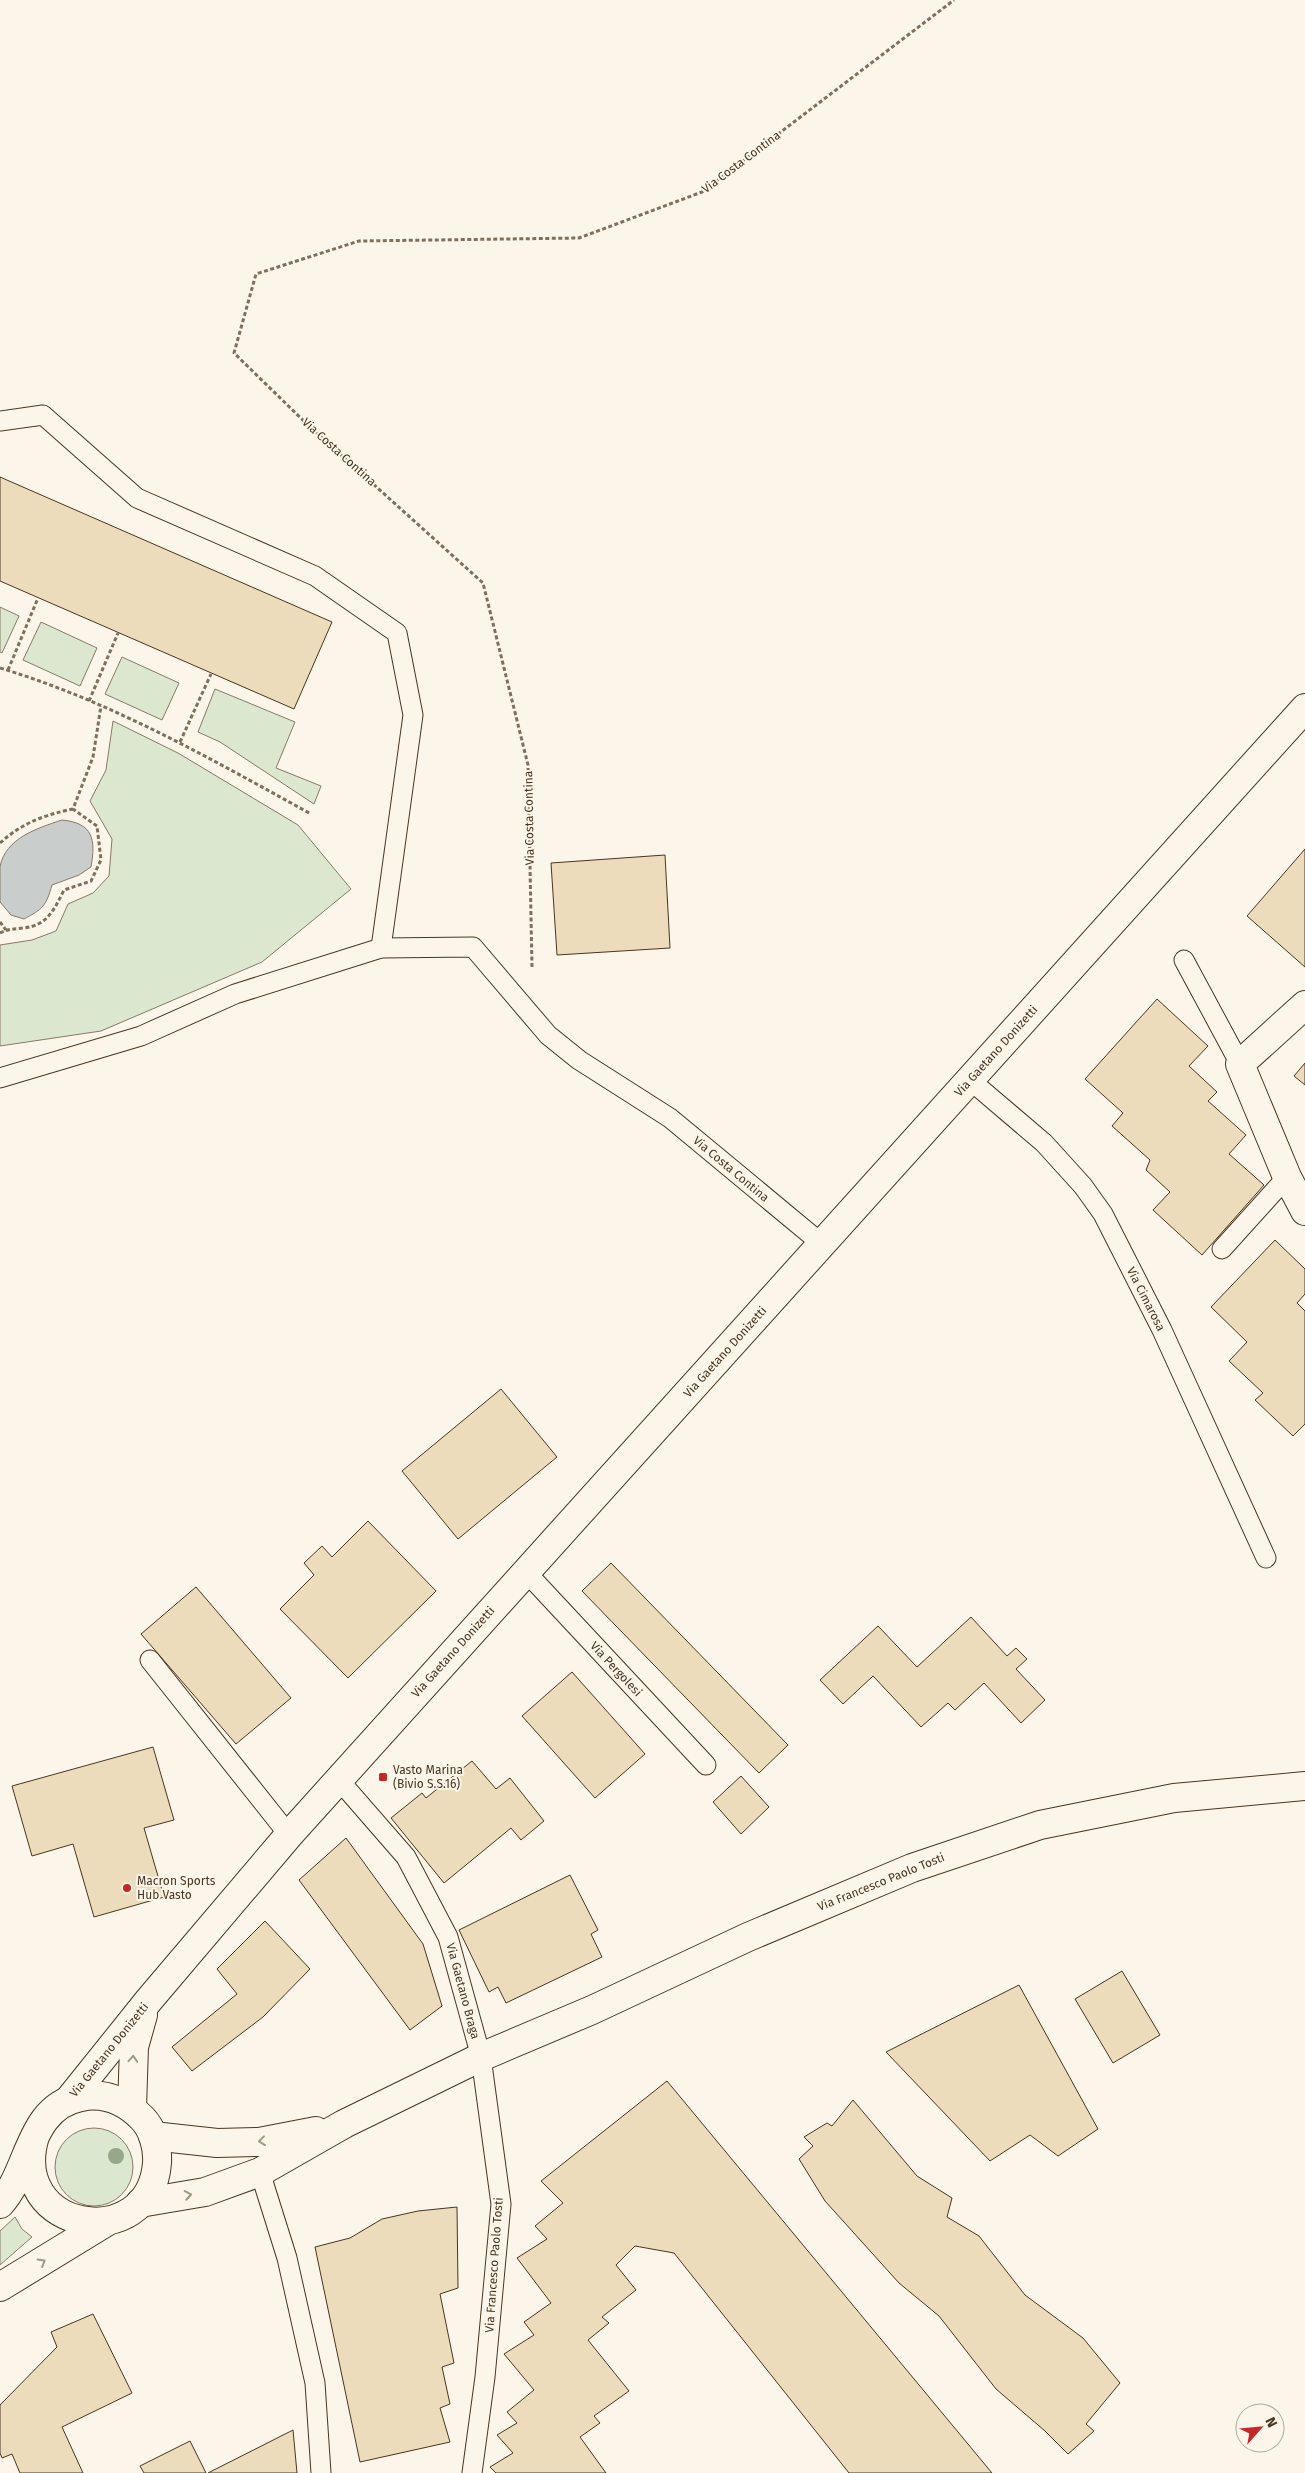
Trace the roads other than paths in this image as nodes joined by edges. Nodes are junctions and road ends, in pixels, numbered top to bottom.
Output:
1 (0, 421) edge
2 (1305, 708) edge
3 (381, 948) junction
4 (1184, 960) dead end
5 (1305, 1005) edge
6 (1240, 1064) junction
7 (0, 1078) edge
8 (970, 1080) junction
9 (1287, 1177) junction
10 (1305, 1211) edge
11 (822, 1244) junction
12 (1222, 1249) dead end
13 (1266, 1558) dead end
14 (526, 1572) junction
15 (150, 1660) dead end
16 (706, 1765) dead end
17 (338, 1780) junction
18 (1305, 1786) edge
19 (289, 1834) junction
20 (149, 2000) junction
21 (481, 2057) junction
22 (68, 2101) junction
23 (132, 2108) junction
24 (344, 2124) junction
25 (35, 2136) junction
26 (153, 2136) junction
27 (260, 2172) junction
28 (140, 2203) junction
29 (0, 2204) edge
30 (108, 2221) junction
31 (0, 2287) edge
32 (321, 2473) edge
33 (472, 2473) edge

1 - 3 lane
2 - 8 street, Via Gaetano Donizetti
3 - 7 lane
3 - 11 lane, Via Costa Contina
4 - 6 lane
5 - 6 street
6 - 9 street
8 - 11 street, Via Gaetano Donizetti
8 - 13 lane, Via Cimarosa
9 - 10 street
9 - 12 lane
11 - 14 street, Via Gaetano Donizetti
14 - 16 lane, Via Pergolesi
14 - 17 street, Via Gaetano Donizetti
15 - 19 lane
17 - 19 street, Via Gaetano Donizetti
17 - 21 lane, Via Gaetano Braga
18 - 21 street, Via Francesco Paolo Tosti
19 - 20 street, Via Gaetano Donizetti
20 - 22 street, Via Gaetano Donizetti
23 -> 20 street, Via Gaetano Donizetti
21 - 24 street, Via Francesco Paolo Tosti
21 - 33 lane, Via Francesco Paolo Tosti
22 - 23 street, Via Gaetano Donizetti
22 - 25 street, Via Gaetano Donizetti
23 - 26 street, Via Gaetano Donizetti
24 -> 26 street, Via Francesco Paolo Tosti
24 - 27 street, Via Francesco Paolo Tosti
25 - 29 street, Via Gaetano Donizetti
25 - 30 street, Via Gaetano Donizetti
26 - 28 street, Via Gaetano Donizetti
28 -> 27 street, Via Francesco Paolo Tosti
27 - 32 lane
28 - 30 street, Via Gaetano Donizetti
31 -> 30 street, Via Gaetano Donizetti

